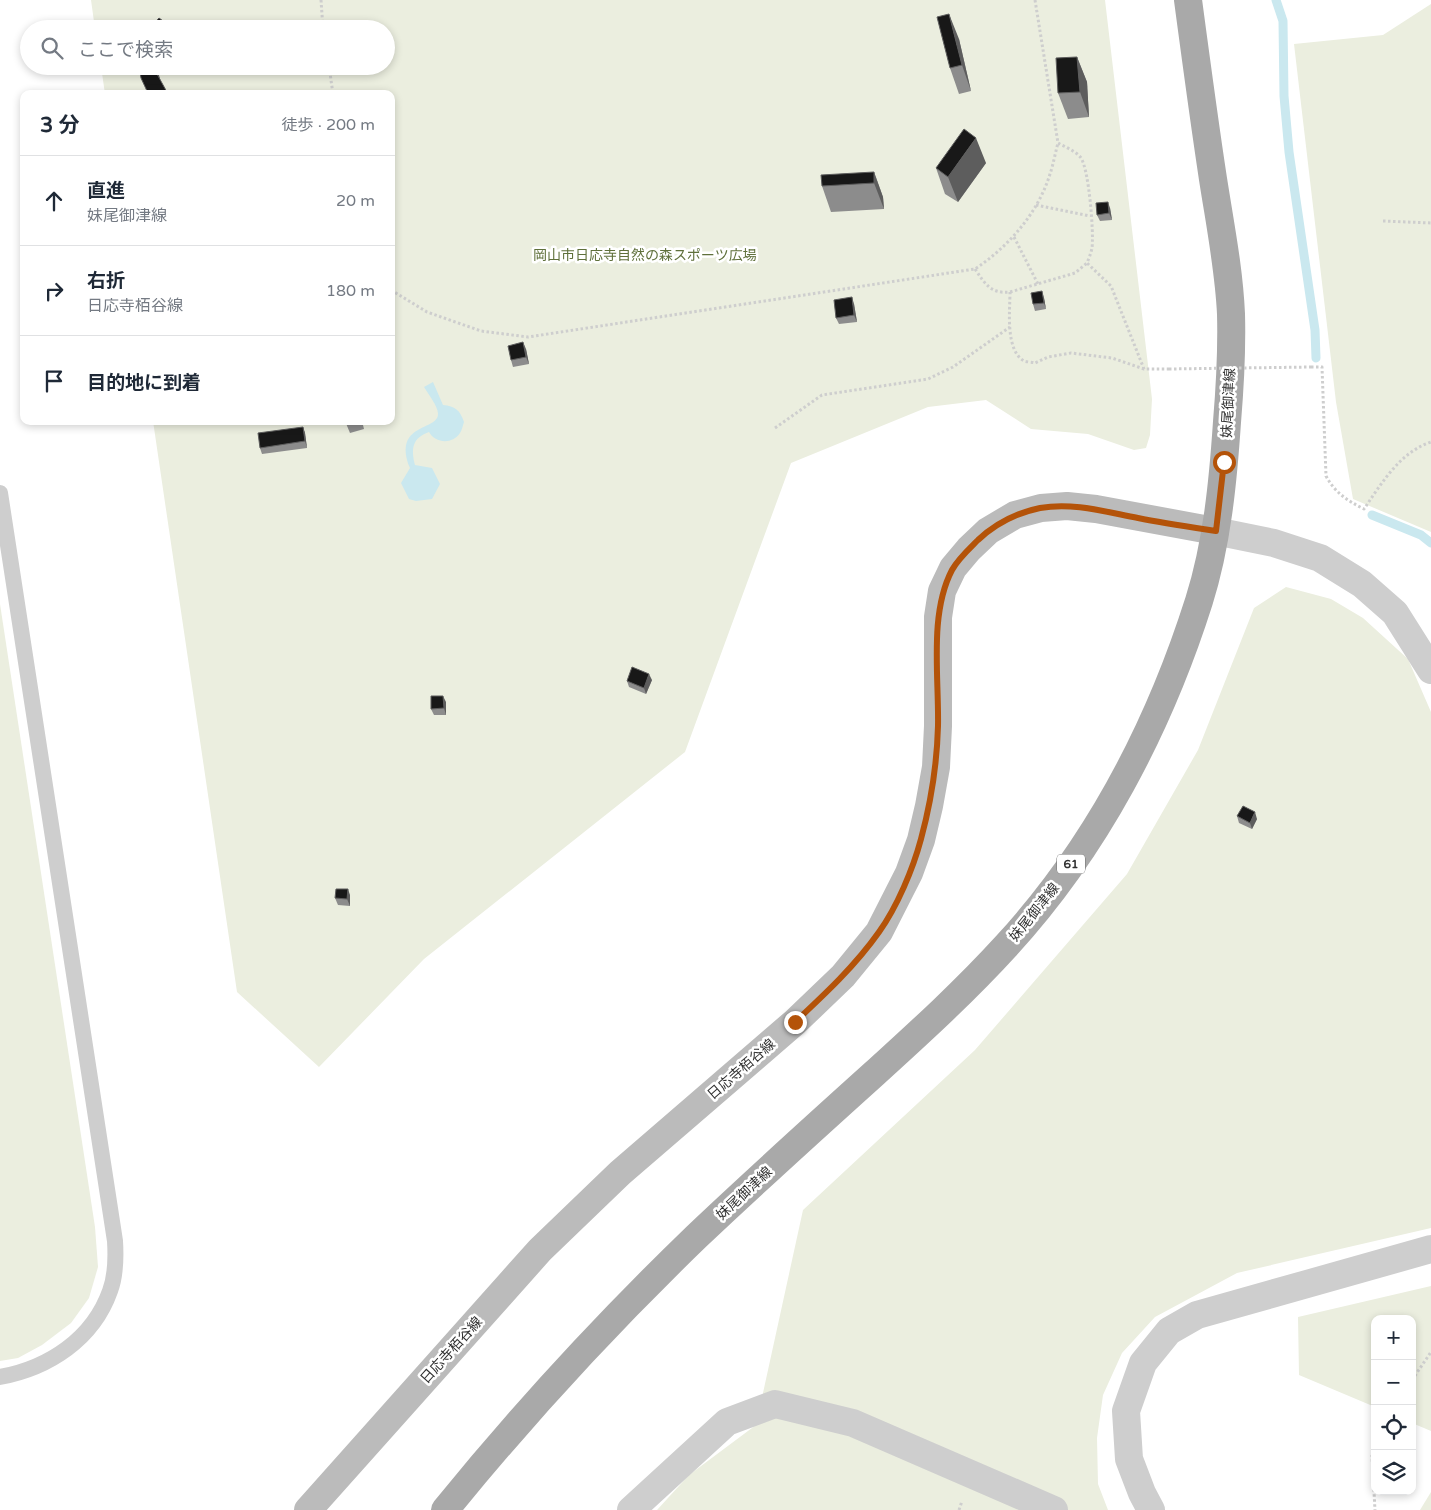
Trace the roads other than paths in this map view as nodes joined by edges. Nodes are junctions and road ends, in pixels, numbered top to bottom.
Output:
1 (1188, 0) edge
2 (0, 493) edge
3 (1216, 531) junction
4 (1431, 670) edge
5 (1431, 1249) edge
6 (0, 1377) edge
7 (308, 1510) edge
8 (445, 1510) edge
9 (631, 1510) edge
10 (1054, 1510) edge
11 (1151, 1510) edge

1 - 3 main road, 妹尾御津線 / 61
2 - 6 lane
3 - 4 street
3 - 7 main road, 日応寺栢谷線
3 - 8 main road, 妹尾御津線 / 61
5 - 11 street
9 - 10 street

